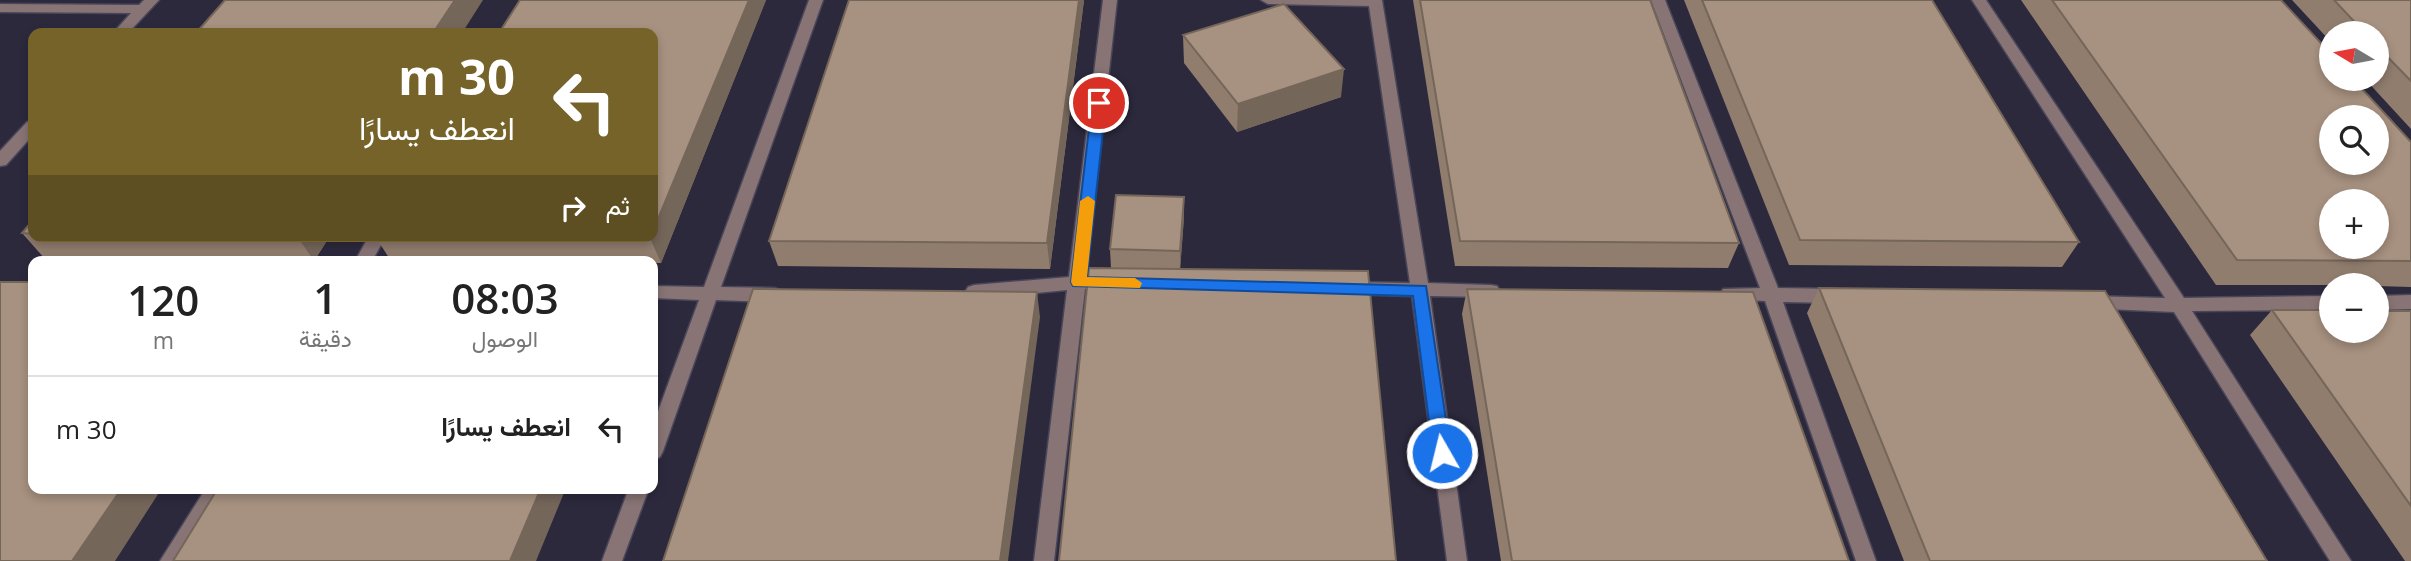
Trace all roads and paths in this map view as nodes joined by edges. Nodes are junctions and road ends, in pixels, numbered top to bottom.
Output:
1 (816, 0) edge
2 (1110, 0) edge
3 (1268, 0) edge
4 (1658, 0) edge
5 (1979, 0) edge
6 (1375, 1) edge
7 (147, 5) edge
8 (0, 8) edge
9 (125, 28) edge
10 (28, 131) edge
11 (0, 161) edge
12 (1079, 282) junction
13 (1133, 283) edge
14 (1324, 288) edge
15 (1420, 290) junction
16 (1514, 291) edge
17 (658, 292) edge
18 (711, 293) junction
19 (953, 293) edge
20 (1717, 294) edge
21 (1771, 294) junction
22 (791, 295) edge
23 (1852, 296) edge
24 (2070, 302) edge
25 (2411, 302) edge
26 (2319, 303) edge
27 (2389, 303) edge
28 (2179, 305) junction
29 (658, 437) edge
30 (213, 494) edge
31 (637, 494) edge
32 (170, 561) edge
33 (612, 561) edge
34 (1044, 561) edge
35 (1457, 561) edge
36 (1866, 561) edge
37 (2340, 561) edge

1 - 18 street
2 - 12 street
3 - 6 street
4 - 21 street
5 - 28 street
6 - 15 street
7 - 8 street
7 - 9 street
10 - 11 street
12 - 13 street
12 - 19 street
12 - 34 street
14 - 15 street
15 - 16 street
15 - 35 street
17 - 18 street
18 - 22 street
18 - 29 street
20 - 21 street
21 - 23 street
21 - 36 street
24 - 28 street
25 - 27 street
26 - 28 street
28 - 37 street
30 - 32 street
31 - 33 street

